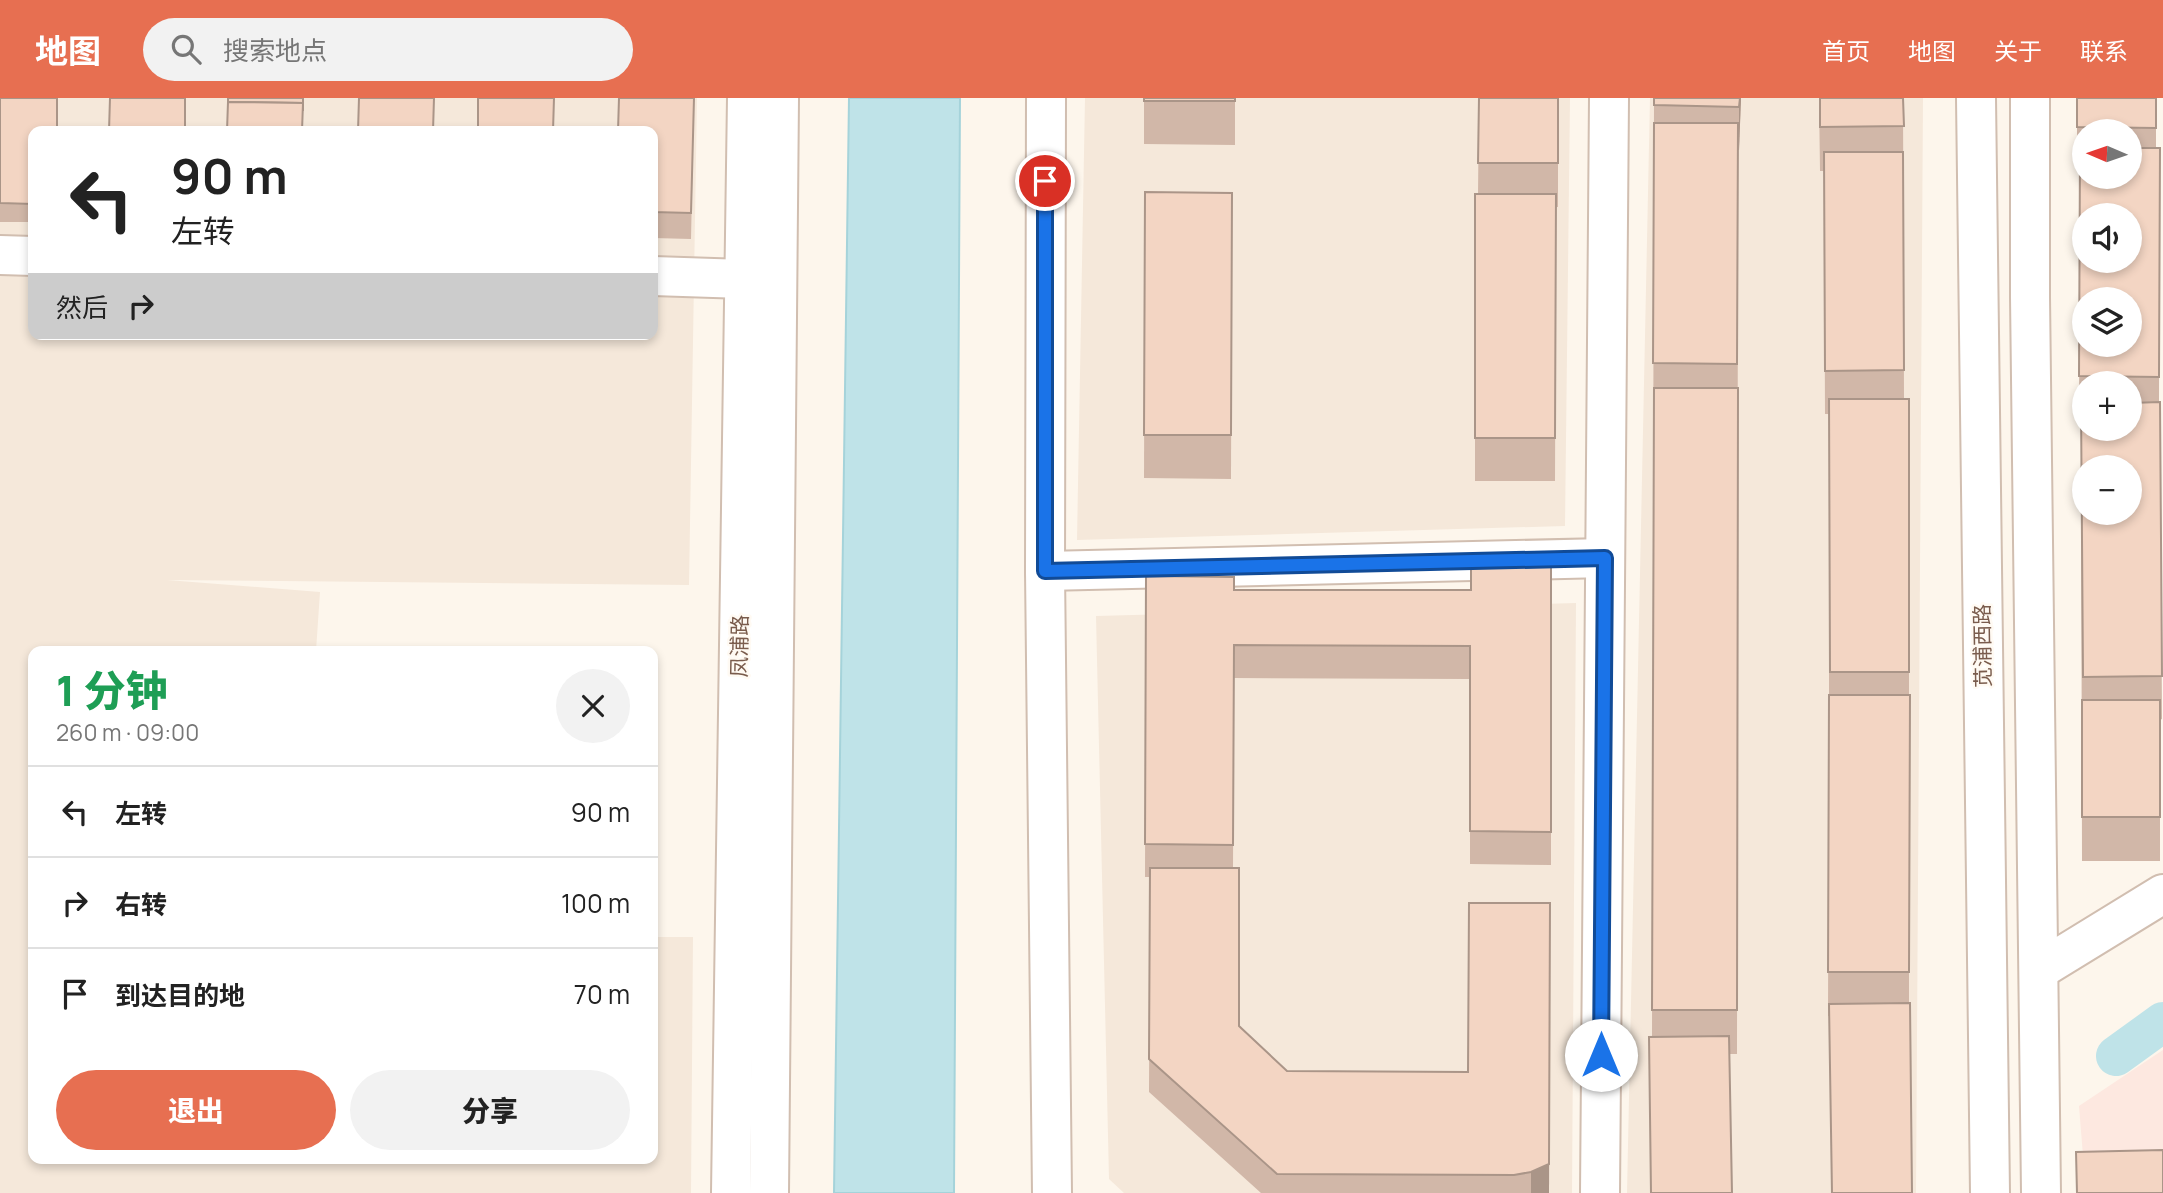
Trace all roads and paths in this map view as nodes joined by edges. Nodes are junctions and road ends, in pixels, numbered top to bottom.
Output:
1 (747, 98) edge
2 (779, 98) edge
3 (1046, 98) edge
4 (1609, 98) edge
5 (1976, 98) edge
6 (2030, 98) edge
7 (0, 255) edge
8 (28, 256) edge
9 (658, 276) edge
10 (744, 279) junction
11 (1605, 558) junction
12 (1045, 571) junction
13 (2163, 894) edge
14 (2039, 970) junction
15 (731, 1193) edge
16 (769, 1193) edge
17 (1052, 1193) edge
18 (1600, 1193) edge
19 (1990, 1193) edge
20 (2041, 1193) edge

1 - 10 street, 凤浦路
2 - 16 street, 凤浦路
3 - 12 street
4 - 11 street
5 - 19 street, 苋浦西路
6 - 14 street
7 - 8 street
9 - 10 street
10 - 15 street, 凤浦路
11 - 12 street
11 - 18 street
12 - 17 street
13 - 14 street
14 - 20 street

